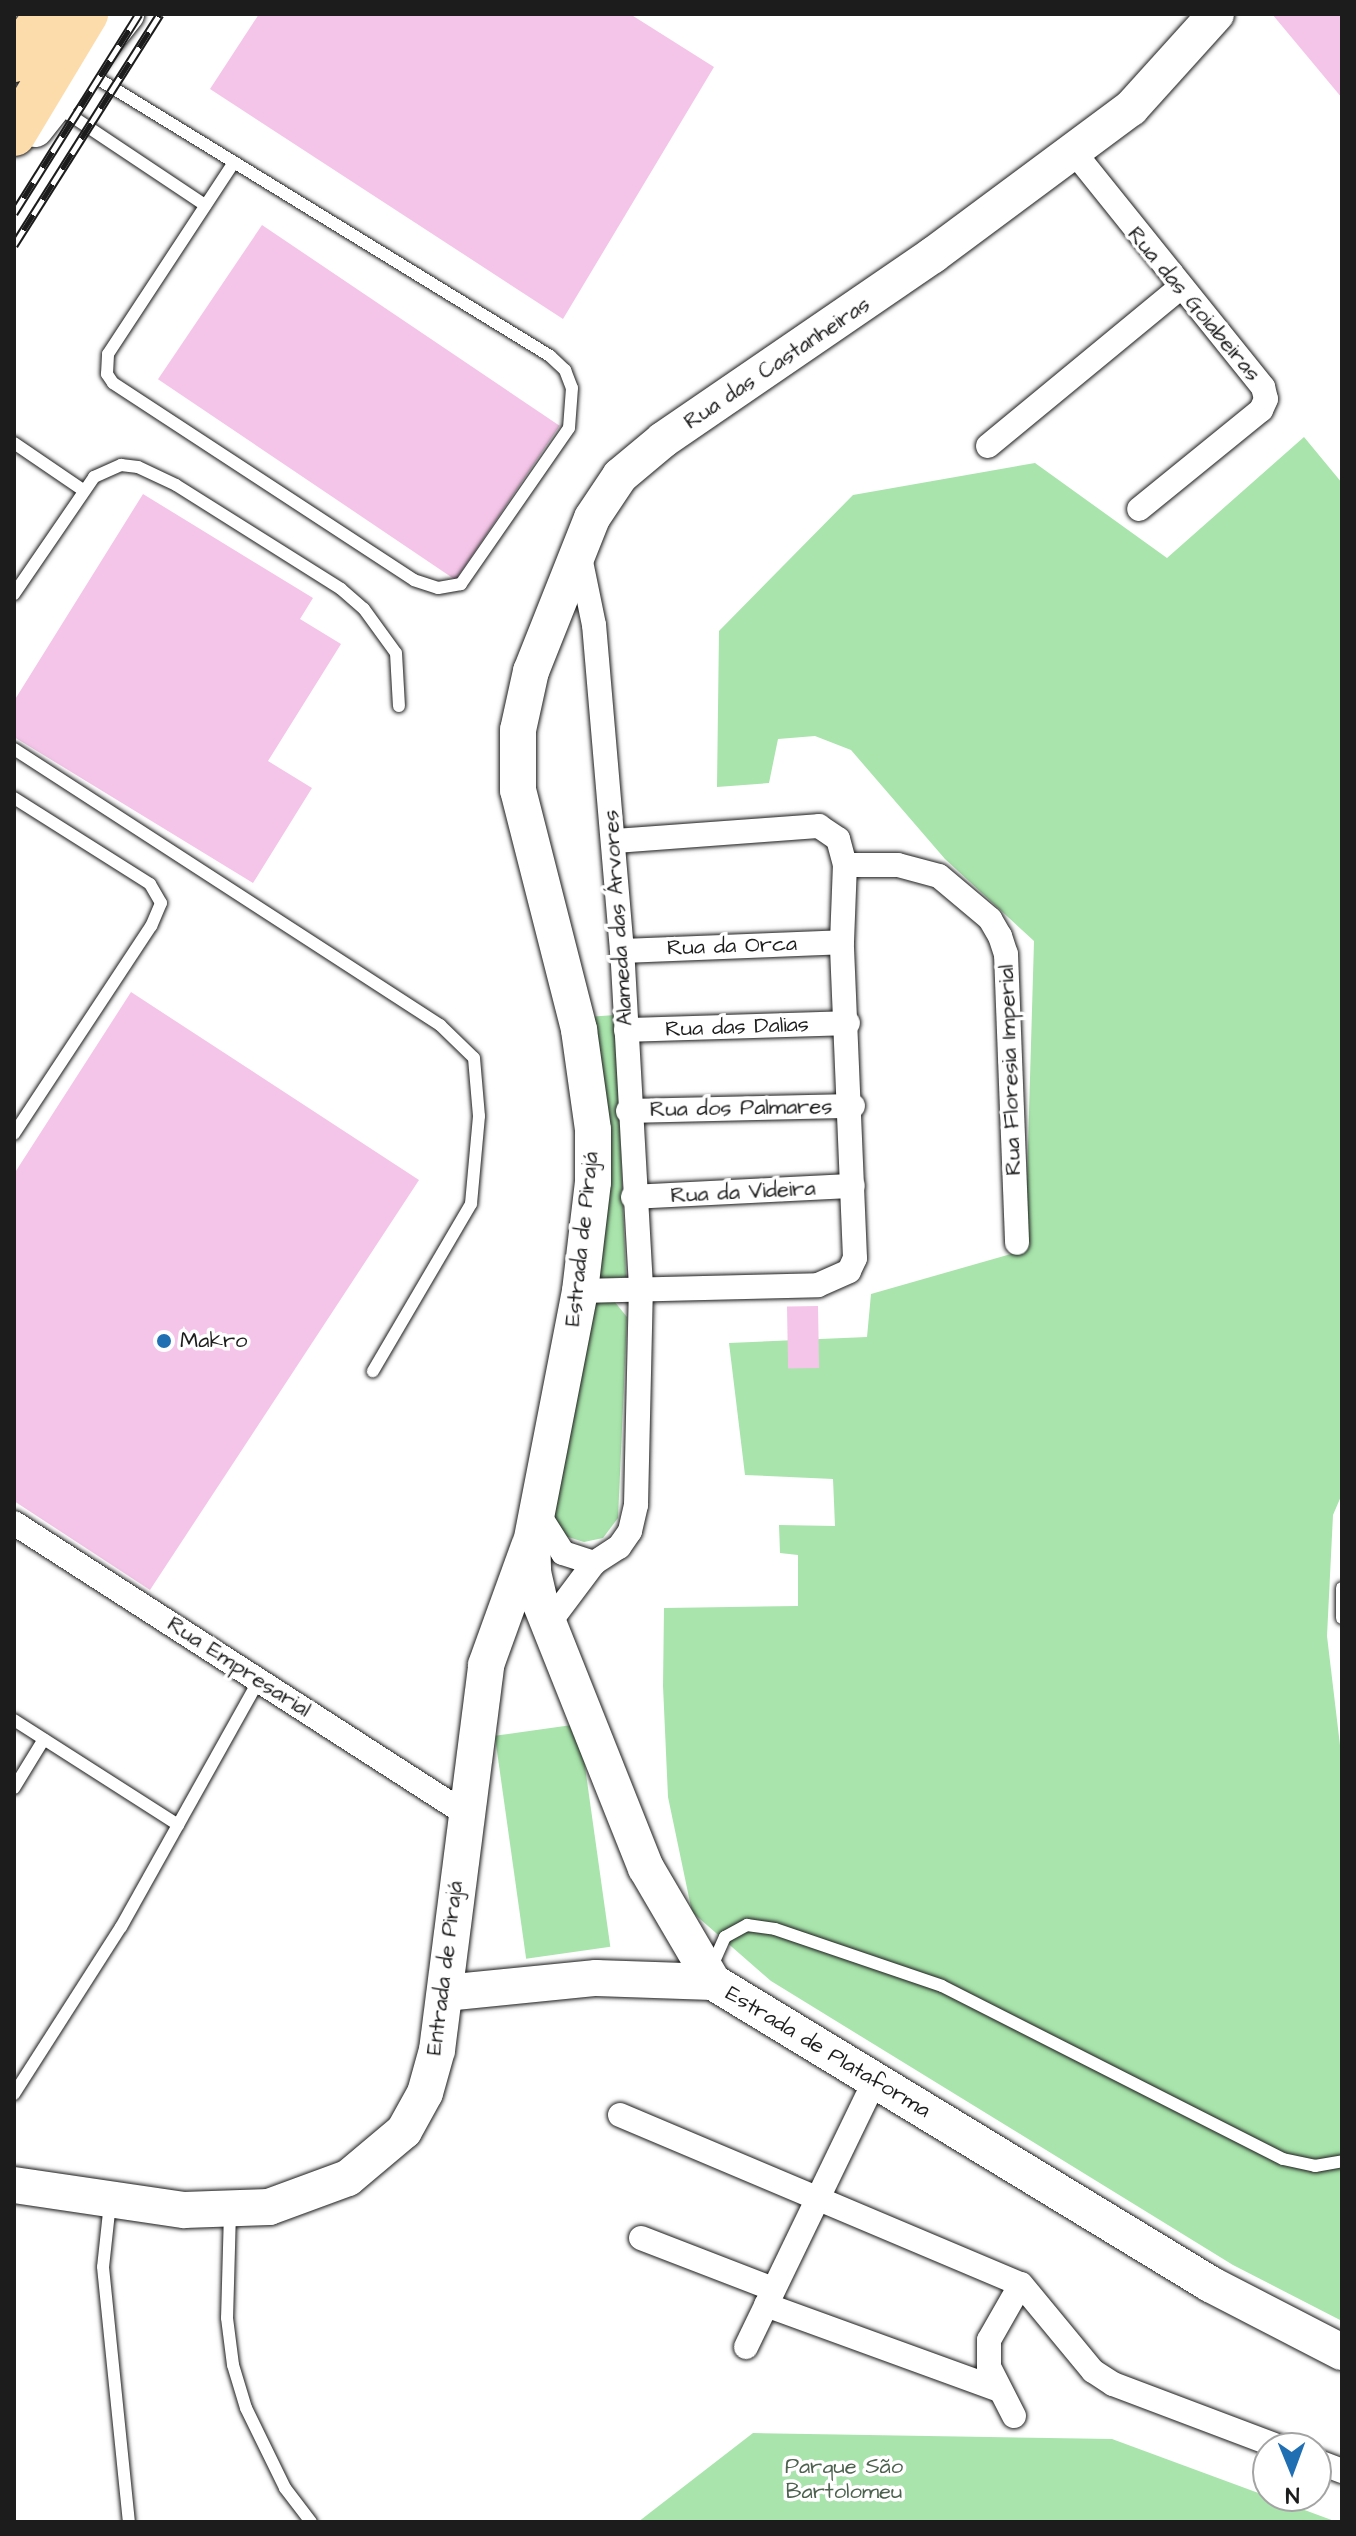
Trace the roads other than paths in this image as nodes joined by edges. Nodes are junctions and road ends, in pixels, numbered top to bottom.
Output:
1 (47, 14) edge
2 (86, 14) edge
3 (126, 14) edge
4 (1216, 14) edge
5 (14, 60) edge
6 (83, 69) junction
7 (55, 105) junction
8 (14, 134) edge
9 (1074, 152) junction
10 (14, 155) edge
11 (233, 164) junction
12 (205, 205) junction
13 (1180, 288) junction
14 (14, 443) edge
15 (988, 446) dead end
16 (83, 490) junction
17 (1139, 509) dead end
18 (579, 550) junction
19 (14, 594) edge
20 (399, 706) dead end
21 (14, 749) edge
22 (14, 798) edge
23 (525, 823) joint
24 (614, 841) junction
25 (845, 865) junction
26 (842, 942) junction
27 (622, 951) junction
28 (848, 1023) junction
29 (626, 1030) junction
30 (853, 1106) junction
31 (14, 1109) edge
32 (628, 1111) junction
33 (26, 1116) junction
34 (14, 1134) edge
35 (853, 1186) junction
36 (633, 1197) junction
37 (1017, 1243) dead end
38 (641, 1287) junction
39 (580, 1291) junction
40 (373, 1371) dead end
41 (14, 1523) edge
42 (536, 1527) junction
43 (594, 1563) junction
44 (1342, 1588) edge
45 (1342, 1618) edge
46 (549, 1623) junction
47 (259, 1680) junction
48 (14, 1720) edge
49 (44, 1739) junction
50 (14, 1788) edge
51 (463, 1812) junction
52 (178, 1825) junction
53 (710, 1979) junction
54 (445, 1993) junction
55 (874, 2082) junction
56 (14, 2094) edge
57 (620, 2115) dead end
58 (1342, 2161) edge
59 (14, 2185) edge
60 (820, 2199) junction
61 (110, 2200) junction
62 (230, 2212) junction
63 (641, 2238) dead end
64 (1021, 2284) junction
65 (770, 2297) junction
66 (746, 2347) dead end
67 (1342, 2352) edge
68 (997, 2389) junction
69 (1014, 2416) dead end
70 (1252, 2437) edge
71 (129, 2522) edge
72 (311, 2522) edge

1 - 5 highway
2 - 8 highway
3 - 6 main road
4 - 9 main road, Rua das Castanheiras
6 - 7 main road
6 - 11 lane
7 - 10 main road
7 - 12 lane
9 - 13 street, Rua das Goiabeiras
9 - 18 main road, Rua das Castanheiras
11 - 12 lane
11 - 12 lane
13 - 15 street
13 - 17 street, Rua das Goiabeiras
14 - 16 lane
16 - 19 lane
16 - 20 lane
18 - 23 main road, Rua das Castanheiras
18 - 24 street, Alameda das Árvores
21 - 40 lane
22 - 33 lane
23 - 39 main road, Estrada de Pirajá
24 - 25 street
24 - 27 street, Alameda das Árvores
25 - 26 street
25 - 37 street, Rua Floresia Imperial
26 - 27 street, Rua da Orca
26 - 28 street
27 - 29 street, Alameda das Árvores
28 - 29 street, Rua das Dalias
28 - 30 street
29 - 32 street, Alameda das Árvores
30 - 32 street, Rua dos Palmares
30 - 35 street
31 - 33 lane
32 - 36 street, Alameda das Árvores
33 - 34 lane
35 - 36 street, Rua da Videira
35 - 38 street
36 - 38 street, Alameda das Árvores
38 - 39 street
38 - 43 street, Alameda das Árvores
39 - 42 main road, Estrada de Pirajá
41 - 47 street, Rua Empresarial
42 - 43 street
42 - 46 main road, Estrada de Plataforma
42 - 51 main road, Entrada de Pirajá
43 - 46 street, Alameda das Árvores
44 - 45 lane
46 - 53 main road, Estrada de Plataforma
47 - 51 street, Rua Empresarial
47 - 52 lane
48 - 49 lane
49 - 50 lane
49 - 52 lane
51 - 54 main road, Entrada de Pirajá
52 - 56 lane
53 - 54 main road
53 - 55 main road, Estrada de Plataforma
53 - 58 lane
54 - 62 main road, Entrada de Pirajá
55 - 60 street
55 - 67 main road, Estrada de Plataforma
57 - 60 street
59 - 61 main road, Entrada de Pirajá
60 - 64 street
60 - 65 street
61 - 62 main road, Entrada de Pirajá
61 - 71 lane
62 - 72 lane
63 - 65 street
64 - 68 street
64 - 70 street
65 - 66 street
65 - 68 street
68 - 69 street

